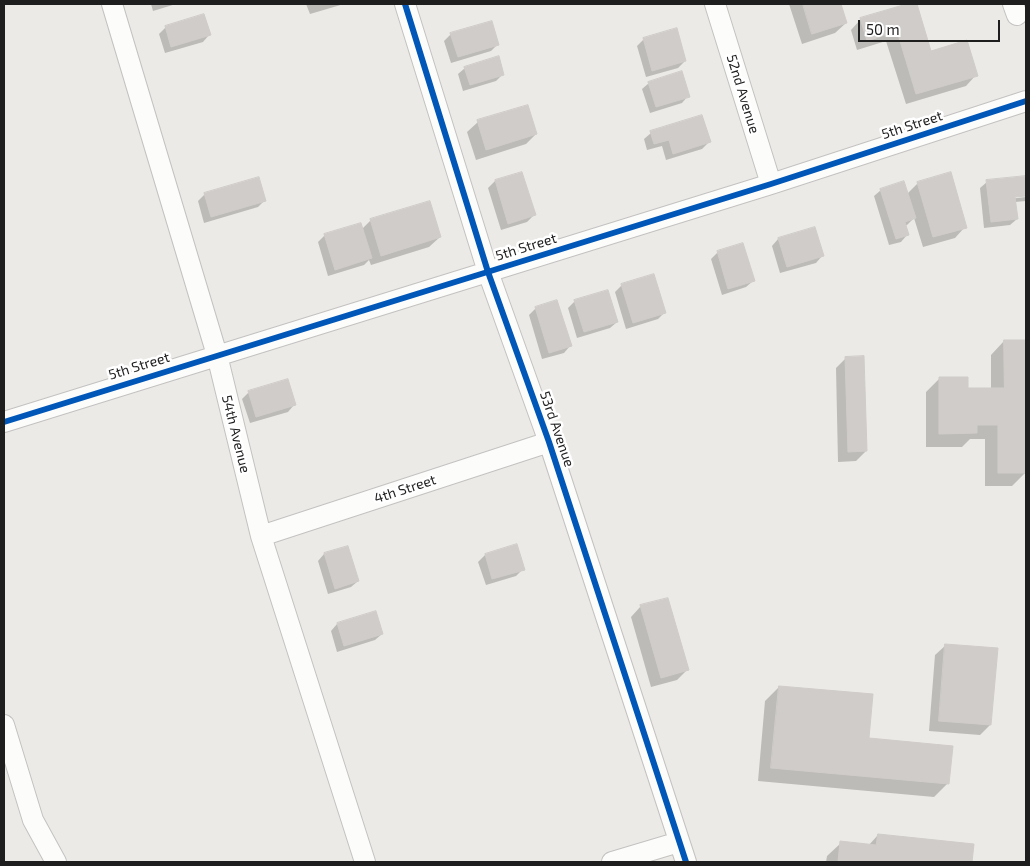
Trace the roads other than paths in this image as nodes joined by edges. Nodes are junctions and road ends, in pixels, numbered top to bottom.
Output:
1 (112, 4) edge
2 (405, 4) edge
3 (715, 4) edge
4 (1026, 101) edge
5 (771, 184) junction
6 (488, 272) junction
7 (217, 355) junction
8 (4, 422) edge
9 (549, 442) junction
10 (261, 536) junction
11 (4, 725) edge
12 (678, 842) junction
13 (56, 862) edge
14 (365, 862) edge
15 (612, 862) edge
16 (686, 862) edge

1 - 7 street, 54th Avenue
2 - 6 street, 53rd Avenue
3 - 5 street, 52nd Avenue
4 - 5 street, 5th Street
5 - 6 street, 5th Street
6 - 7 street, 5th Street
6 - 9 street, 53rd Avenue
7 - 8 street, 5th Street
7 - 10 street, 54th Avenue
9 - 10 street, 4th Street
9 - 12 street, 53rd Avenue
10 - 14 street, 54th Avenue
11 - 13 street
12 - 15 street
12 - 16 street, 53rd Avenue

